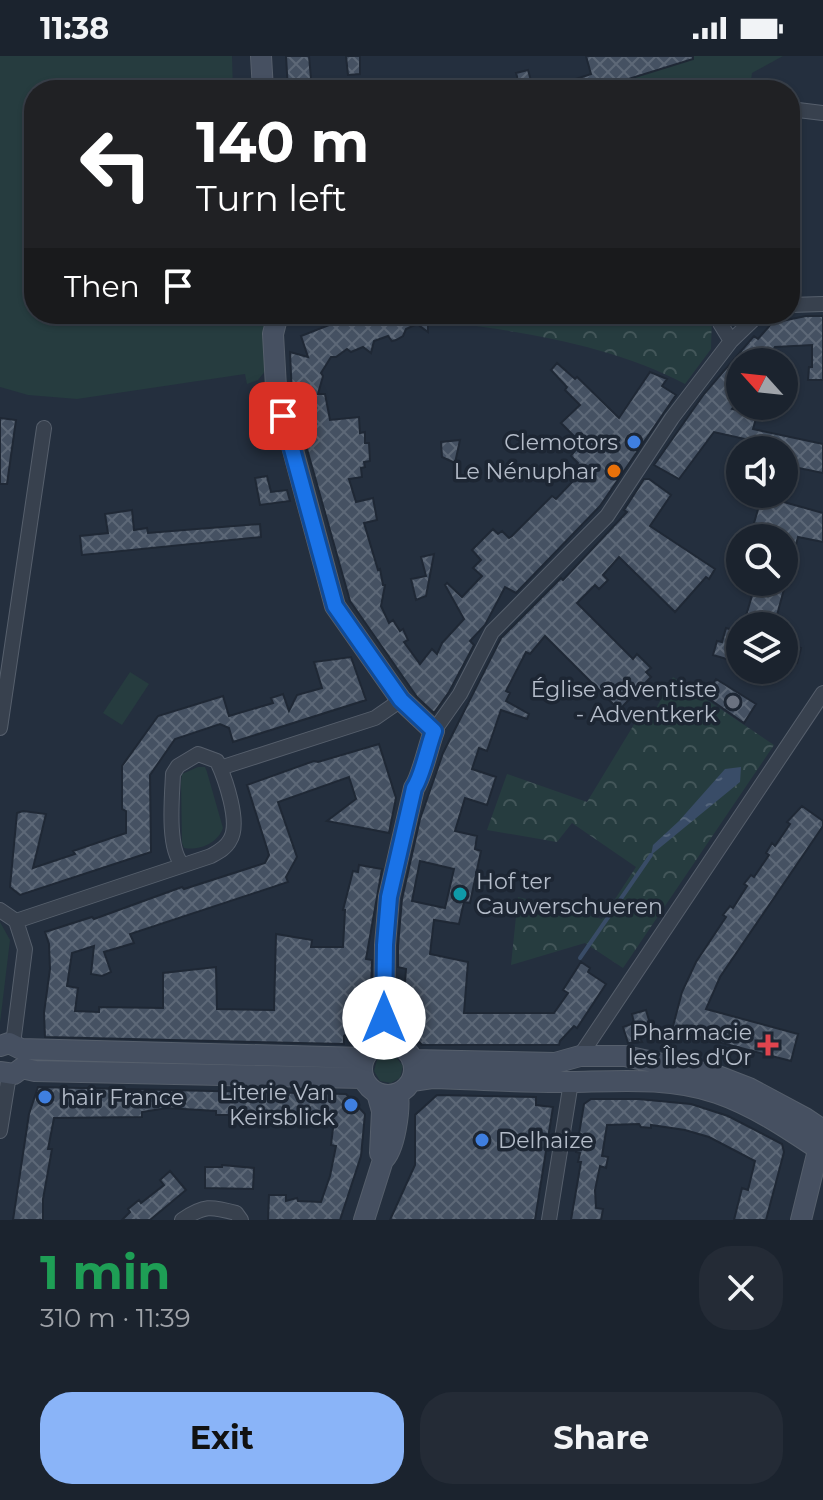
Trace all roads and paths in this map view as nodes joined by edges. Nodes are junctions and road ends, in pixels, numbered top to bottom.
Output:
1 (261, 56) edge
2 (262, 80) edge
3 (800, 110) edge
4 (823, 113) edge
5 (823, 304) edge
6 (800, 305) edge
7 (276, 324) edge
8 (721, 324) edge
9 (749, 324) edge
10 (731, 341) junction
11 (44, 428) dead end
12 (823, 693) edge
13 (401, 700) junction
14 (0, 728) edge
15 (434, 731) junction
16 (220, 768) junction
17 (414, 788) junction
18 (182, 864) junction
19 (0, 910) edge
20 (16, 921) junction
21 (388, 1043) junction
22 (580, 1056) junction
23 (625, 1056) junction
24 (11, 1059) edge
25 (363, 1068) junction
26 (623, 1079) junction
27 (400, 1082) junction
28 (571, 1082) junction
29 (0, 1131) edge
30 (822, 1141) edge
31 (182, 1220) edge
32 (241, 1220) edge
33 (364, 1220) edge
34 (549, 1220) edge
35 (801, 1220) edge

1 - 2 street
3 - 4 street
5 - 6 street
7 - 13 street
8 - 10 street
9 - 10 street
10 - 15 street
11 - 14 street
12 - 22 street
13 - 15 street
13 - 16 street
13 - 17 street
15 - 17 street
16 - 18 street
16 - 18 street
17 - 21 street
18 - 20 street
19 - 20 street
20 - 24 street
21 - 25 street
21 - 27 street
22 - 23 street
22 - 27 street
23 - 26 street
23 - 30 street
24 - 25 street
24 - 29 street
25 - 27 street
26 - 28 street
26 - 30 street
27 - 28 street
27 - 33 street
28 - 34 street
30 - 35 street
31 - 32 street

